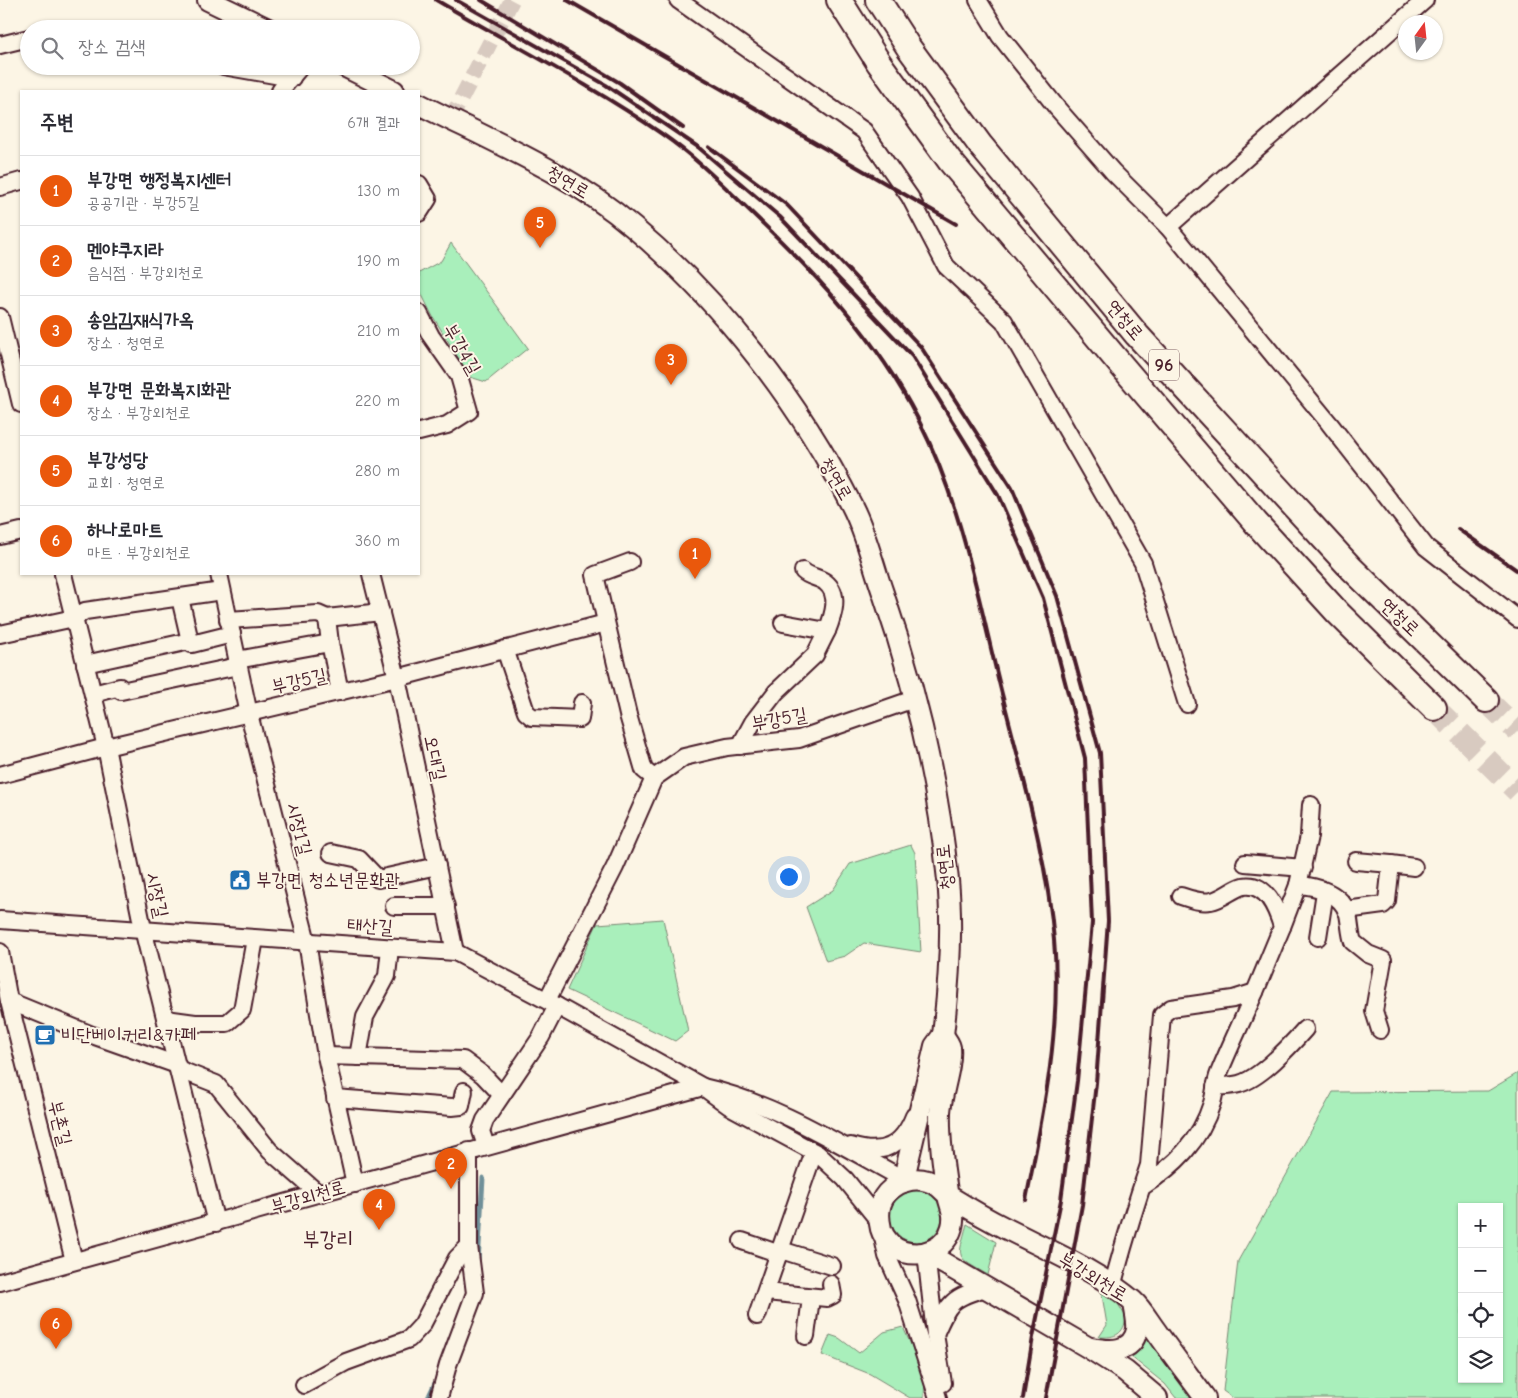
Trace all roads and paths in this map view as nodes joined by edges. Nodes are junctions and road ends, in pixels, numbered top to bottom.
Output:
1 (208, 0) edge
2 (678, 0) edge
3 (839, 0) edge
4 (878, 0) edge
5 (978, 0) edge
6 (1425, 0) edge
7 (249, 20) edge
8 (20, 40) edge
9 (0, 45) edge
10 (293, 75) edge
11 (362, 75) edge
12 (281, 90) edge
13 (392, 90) edge
14 (420, 105) edge
15 (20, 181) edge
16 (420, 186) edge
17 (0, 187) edge
18 (420, 211) edge
19 (1168, 227) junction
20 (420, 315) edge
21 (0, 317) edge
22 (20, 400) edge
23 (420, 432) edge
24 (20, 531) edge
25 (0, 536) edge
26 (630, 562) dead end
27 (803, 571) dead end
28 (63, 575) edge
29 (218, 575) edge
30 (371, 575) edge
31 (222, 591) junction
32 (180, 598) junction
33 (381, 612) junction
34 (74, 618) junction
35 (327, 618) junction
36 (1518, 619) edge
37 (606, 623) junction
38 (782, 623) dead end
39 (230, 627) junction
40 (827, 630) junction
41 (0, 634) edge
42 (190, 641) junction
43 (330, 643) junction
44 (505, 650) junction
45 (238, 663) junction
46 (85, 664) junction
47 (397, 678) junction
48 (340, 692) junction
49 (93, 694) junction
50 (914, 698) junction
51 (1486, 700) tunnel mouth
52 (582, 703) dead end
53 (1187, 704) dead end
54 (1434, 708) tunnel mouth
55 (248, 714) junction
56 (740, 746) junction
57 (106, 747) junction
58 (0, 775) edge
59 (654, 778) junction
60 (1311, 805) dead end
61 (331, 854) dead end
62 (1356, 861) dead end
63 (1245, 863) dead end
64 (1391, 864) junction
65 (437, 866) junction
66 (1414, 867) dead end
67 (1303, 868) junction
68 (1298, 885) junction
69 (1325, 892) junction
70 (1181, 896) dead end
71 (394, 906) dead end
72 (446, 906) junction
73 (1346, 910) junction
74 (0, 920) edge
75 (1282, 927) junction
76 (143, 929) junction
77 (1318, 937) dead end
78 (255, 939) junction
79 (307, 942) junction
80 (390, 948) junction
81 (0, 952) edge
82 (455, 952) junction
83 (1255, 992) junction
84 (6, 1002) edge
85 (552, 1003) junction
86 (166, 1019) junction
87 (1305, 1030) dead end
88 (1380, 1030) dead end
89 (944, 1035) junction
90 (326, 1056) junction
91 (358, 1057) junction
92 (177, 1067) junction
93 (703, 1087) junction
94 (1215, 1087) junction
95 (464, 1091) dead end
96 (501, 1094) junction
97 (335, 1098) junction
98 (921, 1106) junction
99 (827, 1138) junction
100 (486, 1146) junction
101 (469, 1151) junction
102 (814, 1152) junction
103 (903, 1182) junction
104 (355, 1184) junction
105 (1142, 1187) junction
106 (319, 1194) junction
107 (947, 1196) junction
108 (216, 1223) junction
109 (880, 1226) junction
110 (742, 1240) dead end
111 (469, 1246) junction
112 (780, 1252) junction
113 (926, 1253) junction
114 (74, 1260) junction
115 (832, 1266) dead end
116 (0, 1282) edge
117 (832, 1284) dead end
118 (1112, 1287) junction
119 (986, 1288) junction
120 (766, 1292) junction
121 (811, 1298) junction
122 (1134, 1302) junction
123 (757, 1316) dead end
124 (935, 1334) junction
125 (806, 1336) dead end
126 (1089, 1348) junction
127 (304, 1385) dead end
128 (439, 1398) edge
129 (938, 1398) edge
130 (944, 1398) edge
131 (1157, 1398) edge
132 (1205, 1398) edge

1 - 7 main road
2 - 53 street
3 - 54 highway, 연청로 / 96
4 - 51 highway, 연청로 / 96
5 - 19 street
6 - 19 street
8 - 9 street
10 - 12 street
11 - 13 main road
14 - 50 main road, 청연로
15 - 17 street
16 - 18 street
19 - 36 street
20 - 23 street, 부강4길
21 - 22 street
24 - 25 street
26 - 37 street
27 - 40 street
28 - 34 street, 시장길
29 - 31 street, 시장1길
30 - 33 street, 오대길
31 - 32 street
31 - 39 street, 시장1길
32 - 34 street
32 - 42 street
33 - 35 street
33 - 47 street, 오대길
34 - 41 street
34 - 46 street, 시장길
35 - 39 street
35 - 43 street
37 - 44 street, 부강5길
37 - 59 street
38 - 40 street
39 - 42 street
39 - 45 street, 시장1길
40 - 56 street
42 - 46 street
43 - 45 street
43 - 48 street
44 - 47 street, 부강5길
44 - 52 street
45 - 49 street
45 - 55 street, 시장1길
46 - 49 street, 시장길
47 - 48 street, 부강5길
47 - 65 street, 오대길
48 - 55 street, 부강5길
49 - 57 street, 시장길
50 - 56 street, 부강5길
50 - 89 main road, 청연로
55 - 57 street, 부강5길
55 - 79 street, 시장1길
56 - 59 street, 부강5길
57 - 58 street, 부강5길
57 - 76 street, 시장길
59 - 85 street
60 - 67 street
61 - 65 street
62 - 64 street
63 - 67 street
64 - 66 street
64 - 73 street
65 - 72 street, 오대길
67 - 68 street
68 - 69 street
68 - 75 street
69 - 73 street
69 - 77 street
70 - 75 street
71 - 72 street
72 - 82 street, 오대길
73 - 88 street
74 - 76 street, 태산길
75 - 83 street
76 - 78 street, 태산길
76 - 86 street, 시장길
78 - 79 street, 태산길
78 - 86 street
79 - 80 street, 태산길
79 - 90 street, 시장1길
80 - 82 street, 태산길
80 - 91 street
81 - 84 street, 부촌길
82 - 85 street, 태산길
83 - 94 street
83 - 105 street
84 - 92 street
84 - 114 street, 부촌길
85 - 93 street, 태산길
85 - 96 street
86 - 92 street, 시장길
87 - 94 street
89 - 98 main road
89 - 107 main road
90 - 91 street
90 - 97 street, 시장1길
91 - 96 street
92 - 106 street
92 - 108 street, 시장길
93 - 99 street, 부강외천로
93 - 100 street, 부강외천로
93 - 102 street
94 - 105 street
95 - 97 street
96 - 100 street
97 - 104 street, 시장1길
98 - 99 street
98 - 103 main road
99 - 103 street, 부강외천로
100 - 101 street, 부강외천로
101 - 104 street, 부강외천로
101 - 111 street
102 - 109 street
102 - 112 street
103 - 107 main road
103 - 109 main road
104 - 106 street, 부강외천로
105 - 118 street
106 - 108 street, 부강외천로
107 - 113 main road
107 - 118 main road, 부강외천로
108 - 114 street, 부강외천로
109 - 113 main road
109 - 129 street
110 - 112 street
111 - 127 street
111 - 128 street
112 - 115 street
112 - 120 street
113 - 119 main road
113 - 124 street
114 - 116 street, 부강외천로
117 - 121 street
118 - 122 main road, 부강외천로
119 - 124 street
119 - 126 main road
120 - 121 street
120 - 123 street
121 - 125 street
122 - 126 main road
122 - 132 main road, 부강외천로
124 - 130 street
126 - 131 main road

